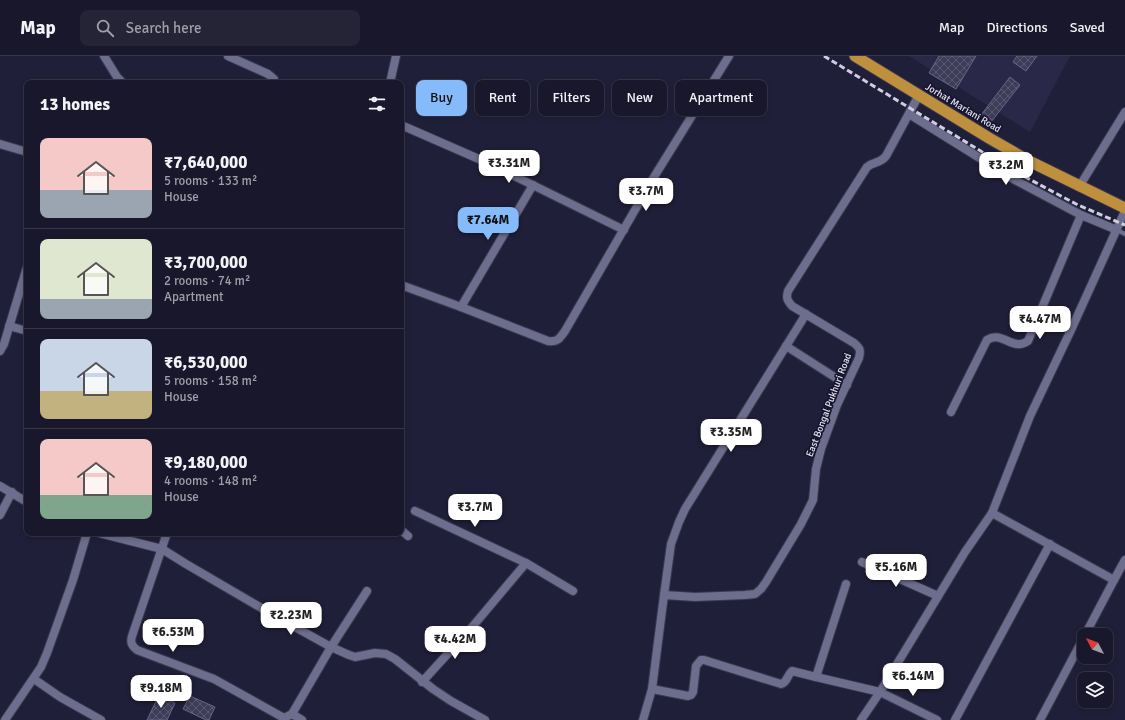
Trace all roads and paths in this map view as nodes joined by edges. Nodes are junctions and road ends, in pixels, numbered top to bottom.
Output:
1 (104, 56) edge
2 (228, 56) edge
3 (396, 56) edge
4 (729, 56) edge
5 (855, 56) edge
6 (120, 80) edge
7 (274, 80) edge
8 (391, 80) edge
9 (919, 96) junction
10 (1125, 112) edge
11 (909, 114) junction
12 (404, 126) edge
13 (0, 144) edge
14 (24, 151) edge
15 (533, 185) junction
16 (1080, 187) junction
17 (1125, 210) edge
18 (1081, 215) junction
19 (624, 230) junction
20 (1117, 230) junction
21 (1125, 234) edge
22 (24, 277) edge
23 (404, 287) edge
24 (461, 307) junction
25 (806, 314) junction
26 (9, 326) junction
27 (24, 330) edge
28 (786, 346) junction
29 (0, 351) edge
30 (847, 385) junction
31 (951, 412) dead end
32 (0, 486) edge
33 (12, 492) junction
34 (24, 500) edge
35 (415, 511) dead end
36 (992, 513) junction
37 (0, 515) edge
38 (404, 533) edge
39 (86, 536) edge
40 (111, 536) edge
41 (166, 536) edge
42 (408, 536) dead end
43 (1050, 544) junction
44 (162, 549) junction
45 (1125, 560) edge
46 (862, 562) dead end
47 (526, 563) junction
48 (1114, 580) junction
49 (846, 584) dead end
50 (367, 591) dead end
51 (573, 591) dead end
52 (664, 595) junction
53 (938, 596) junction
54 (1089, 628) edge
55 (331, 647) junction
56 (1077, 651) edge
57 (816, 677) junction
58 (34, 678) junction
59 (422, 682) junction
60 (652, 689) junction
61 (880, 692) junction
62 (292, 714) junction
63 (5, 720) edge
64 (102, 720) edge
65 (302, 720) edge
66 (485, 720) edge
67 (643, 720) edge
68 (861, 720) edge
69 (937, 720) edge
70 (955, 720) edge
71 (1040, 720) edge

1 - 6 street
2 - 7 street
3 - 8 street
4 - 19 street
5 - 9 highway, Jorhat Mariani Road
9 - 11 street, East Bongal Pukhuri Road
9 - 16 highway, Jorhat Mariani Road
10 - 16 street
11 - 18 street
11 - 25 street, East Bongal Pukhuri Road
12 - 15 street
13 - 14 street
15 - 19 street
15 - 24 street
16 - 17 highway, Jorhat Mariani Road
17 - 20 street
18 - 20 street
18 - 31 street
19 - 24 street
20 - 21 lane
20 - 36 street
22 - 26 street
23 - 24 street
25 - 28 street
25 - 30 street, East Bongal Pukhuri Road
26 - 27 street
26 - 29 street
28 - 30 street
28 - 52 street
30 - 52 street, East Bongal Pukhuri Road
32 - 33 street
33 - 34 street
33 - 37 street
35 - 47 street
36 - 43 street
36 - 53 street
38 - 42 street
39 - 58 street
40 - 44 street
41 - 44 street
43 - 48 street
43 - 70 street
44 - 55 street
44 - 62 street
45 - 48 street
46 - 53 street
47 - 51 street
47 - 59 street
48 - 54 street
49 - 57 street
50 - 55 street
52 - 60 street
53 - 61 street
55 - 59 street
55 - 62 street
56 - 71 street
57 - 60 street
57 - 61 street
58 - 63 street
58 - 64 street
59 - 66 street
60 - 67 street
61 - 68 street
61 - 69 street
62 - 65 street

